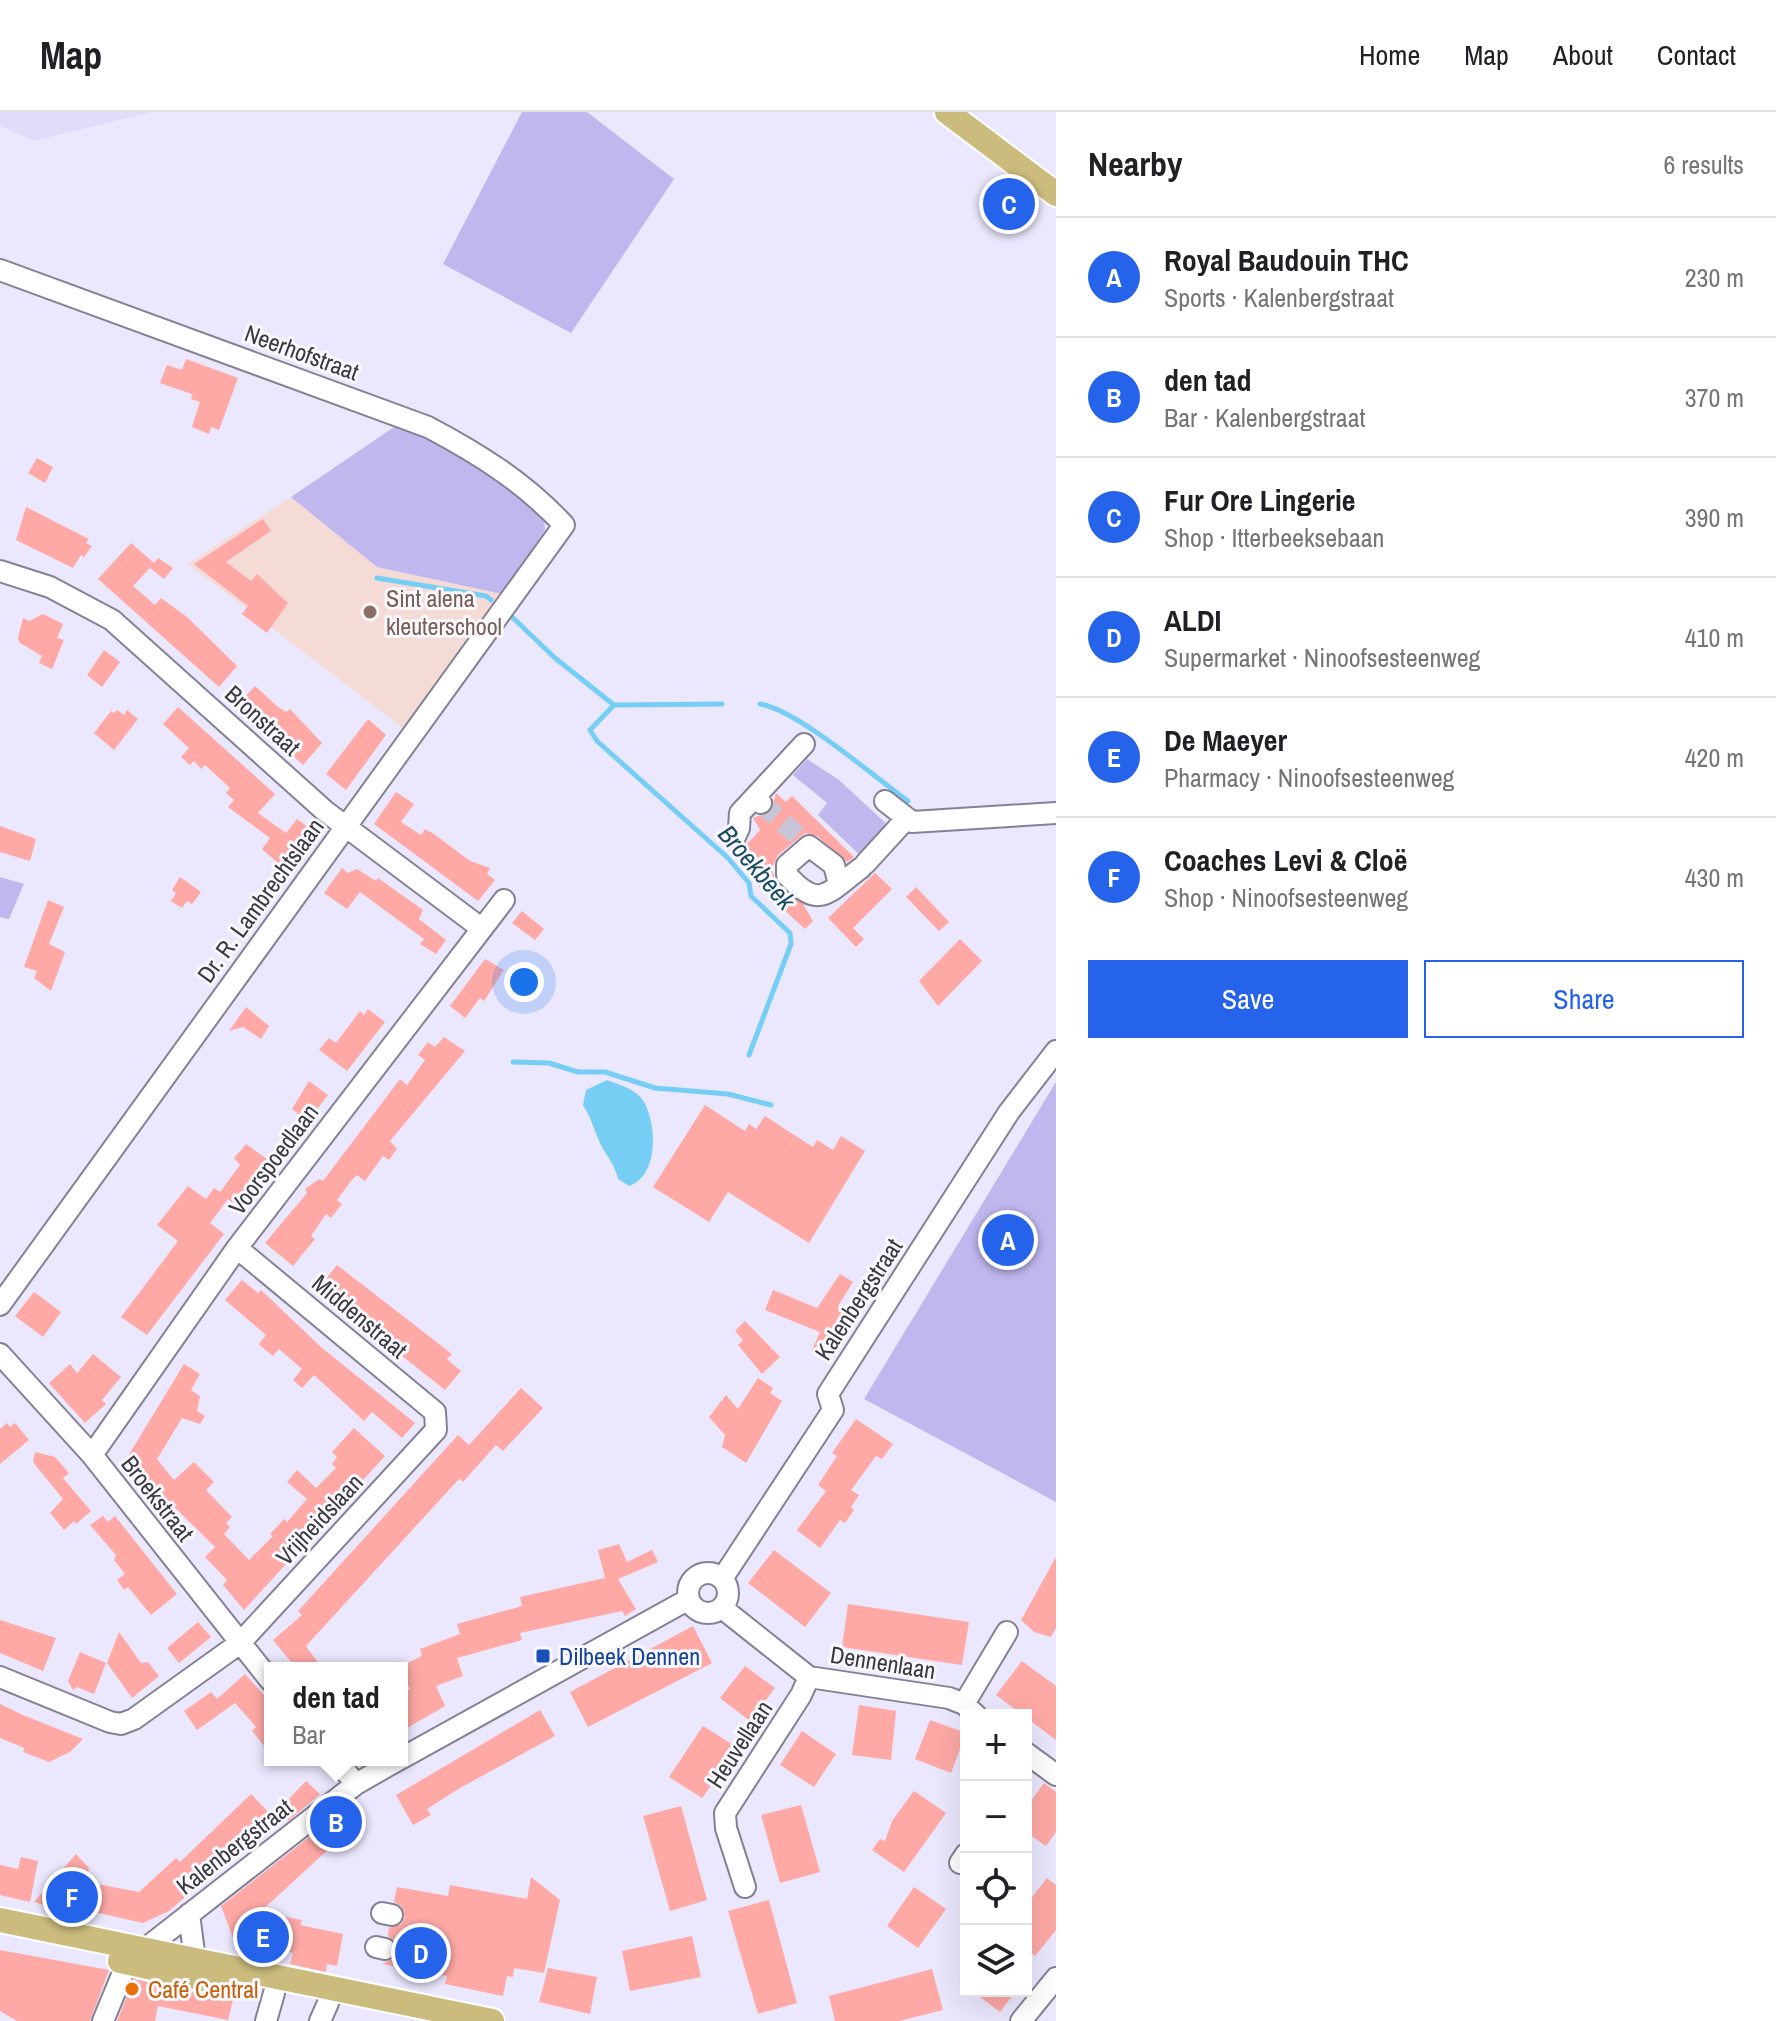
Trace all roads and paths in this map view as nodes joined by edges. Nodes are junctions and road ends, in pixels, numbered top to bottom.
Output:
1 (947, 112) edge
2 (1056, 194) edge
3 (0, 270) edge
4 (564, 525) joint
5 (0, 571) edge
6 (804, 744) dead end
7 (885, 801) dead end
8 (1056, 813) edge
9 (907, 818) junction
10 (345, 826) junction
11 (734, 839) dead end
12 (839, 884) junction
13 (504, 900) dead end
14 (481, 928) junction
15 (1056, 1051) edge
16 (237, 1248) junction
17 (0, 1305) edge
18 (0, 1354) edge
19 (436, 1430) joint
20 (92, 1455) junction
21 (722, 1579) junction
22 (689, 1599) junction
23 (722, 1608) junction
24 (1007, 1632) dead end
25 (240, 1643) junction
26 (264, 1673) edge
27 (0, 1677) edge
28 (809, 1677) junction
29 (968, 1709) edge
30 (970, 1709) edge
31 (408, 1755) edge
32 (1032, 1763) edge
33 (341, 1766) edge
34 (388, 1766) edge
35 (1056, 1775) edge
36 (356, 1784) junction
37 (745, 1887) dead end
38 (189, 1914) junction
39 (0, 1920) edge
40 (0, 1937) edge
41 (136, 1956) junction
42 (195, 1960) junction
43 (1056, 1978) edge
44 (274, 1993) junction
45 (324, 2012) edge
46 (103, 2021) edge
47 (266, 2021) edge
48 (417, 2021) edge
49 (492, 2021) edge
50 (1021, 2021) edge

1 - 2 main road
3 - 4 street, Neerhofstraat
4 - 10 street, Dr. R. Lambrechtslaan
5 - 10 street, Bronstraat
6 - 11 street
7 - 9 street
8 - 9 street
9 - 12 street
10 - 14 street, Bronstraat
10 - 17 street, Dr. R. Lambrechtslaan
12 - 12 street
13 - 14 street, Voorspoedlaan
14 - 16 street, Voorspoedlaan
15 - 21 street, Kalenbergstraat
16 - 19 street, Middenstraat
16 - 20 street, Voorspoedlaan
18 - 20 street, Broekstraat
19 - 25 street, Vrijheidslaan
20 - 25 street, Broekstraat
21 - 22 street, Kalenbergstraat
21 - 23 street
22 - 23 street
22 - 31 street, Kalenbergstraat
23 - 28 street, Dennenlaan
24 - 30 street, Dennenlaan
25 - 26 street, Broekstraat
25 - 27 street, Vrijheidslaan
28 - 29 street, Dennenlaan
28 - 37 street, Heuvellaan
32 - 35 street
33 - 36 street
34 - 36 street, Kalenbergstraat
36 - 38 street, Kalenbergstraat
38 - 41 street, Kalenbergstraat
38 - 42 street
39 - 41 main road
40 - 41 main road
41 - 42 main road
41 - 44 main road
41 - 46 street
42 - 49 main road
43 - 50 street
44 - 45 main road
44 - 47 street
45 - 48 main road

